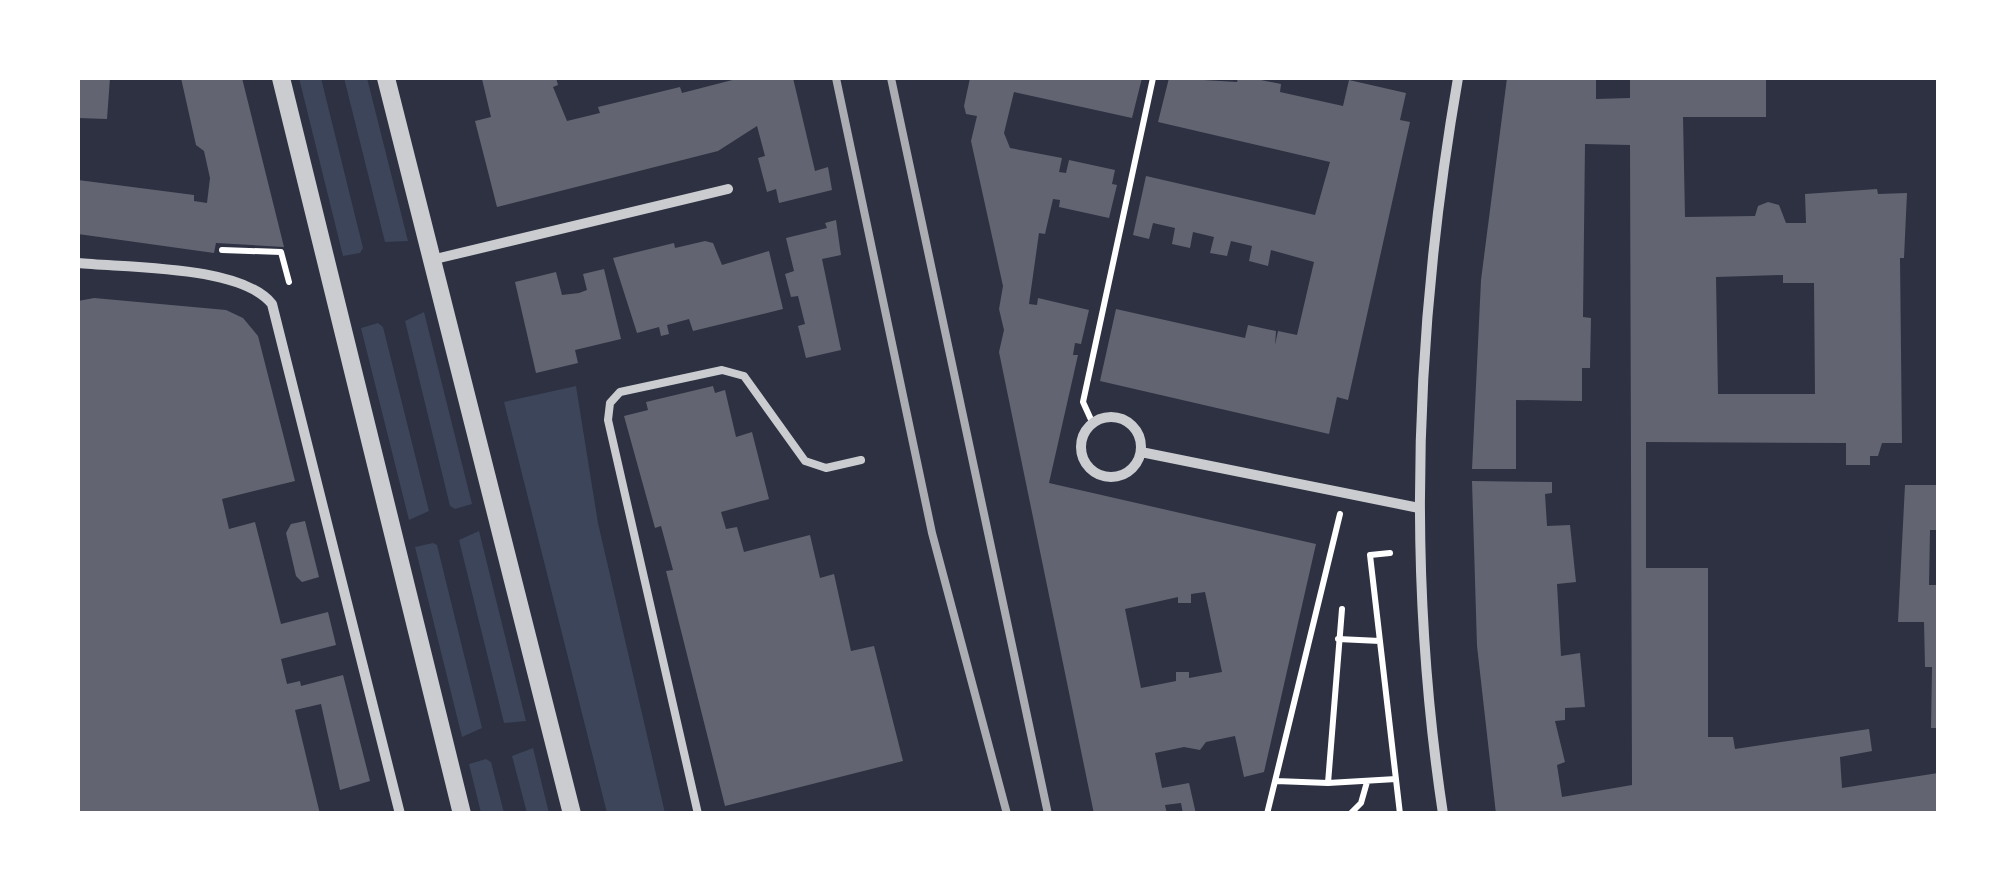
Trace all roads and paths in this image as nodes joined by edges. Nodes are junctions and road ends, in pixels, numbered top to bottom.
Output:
1 (281, 78) edge
2 (386, 78) edge
3 (1153, 78) edge
4 (1458, 78) edge
5 (728, 189) dead end
6 (222, 250) dead end
7 (430, 260) junction
8 (78, 263) edge
9 (288, 282) dead end
10 (1093, 424) junction
11 (1141, 452) junction
12 (861, 460) dead end
13 (1345, 493) junction
14 (1419, 508) junction
15 (1390, 554) dead end
16 (1342, 610) dead end
17 (1338, 639) junction
18 (1380, 642) junction
19 (1396, 778) junction
20 (1276, 781) junction
21 (1367, 782) junction
22 (1328, 784) junction
23 (400, 814) edge
24 (462, 814) edge
25 (572, 814) edge
26 (698, 814) edge
27 (1267, 814) edge
28 (1350, 814) edge
29 (1400, 814) edge
30 (1442, 814) edge

1 - 24 street
2 - 7 street
3 - 10 path
4 - 14 street
5 - 7 street
6 - 9 path
7 - 25 street
8 - 23 street
10 - 11 street
10 - 11 street
11 - 13 street
12 - 26 lane
13 - 14 street
13 - 20 path
14 - 30 street
15 - 18 path
16 - 17 path
17 - 18 path
17 - 22 path
18 - 19 path
19 - 21 path
19 - 29 path
20 - 22 path
20 - 27 path
21 - 22 path
21 - 28 path

